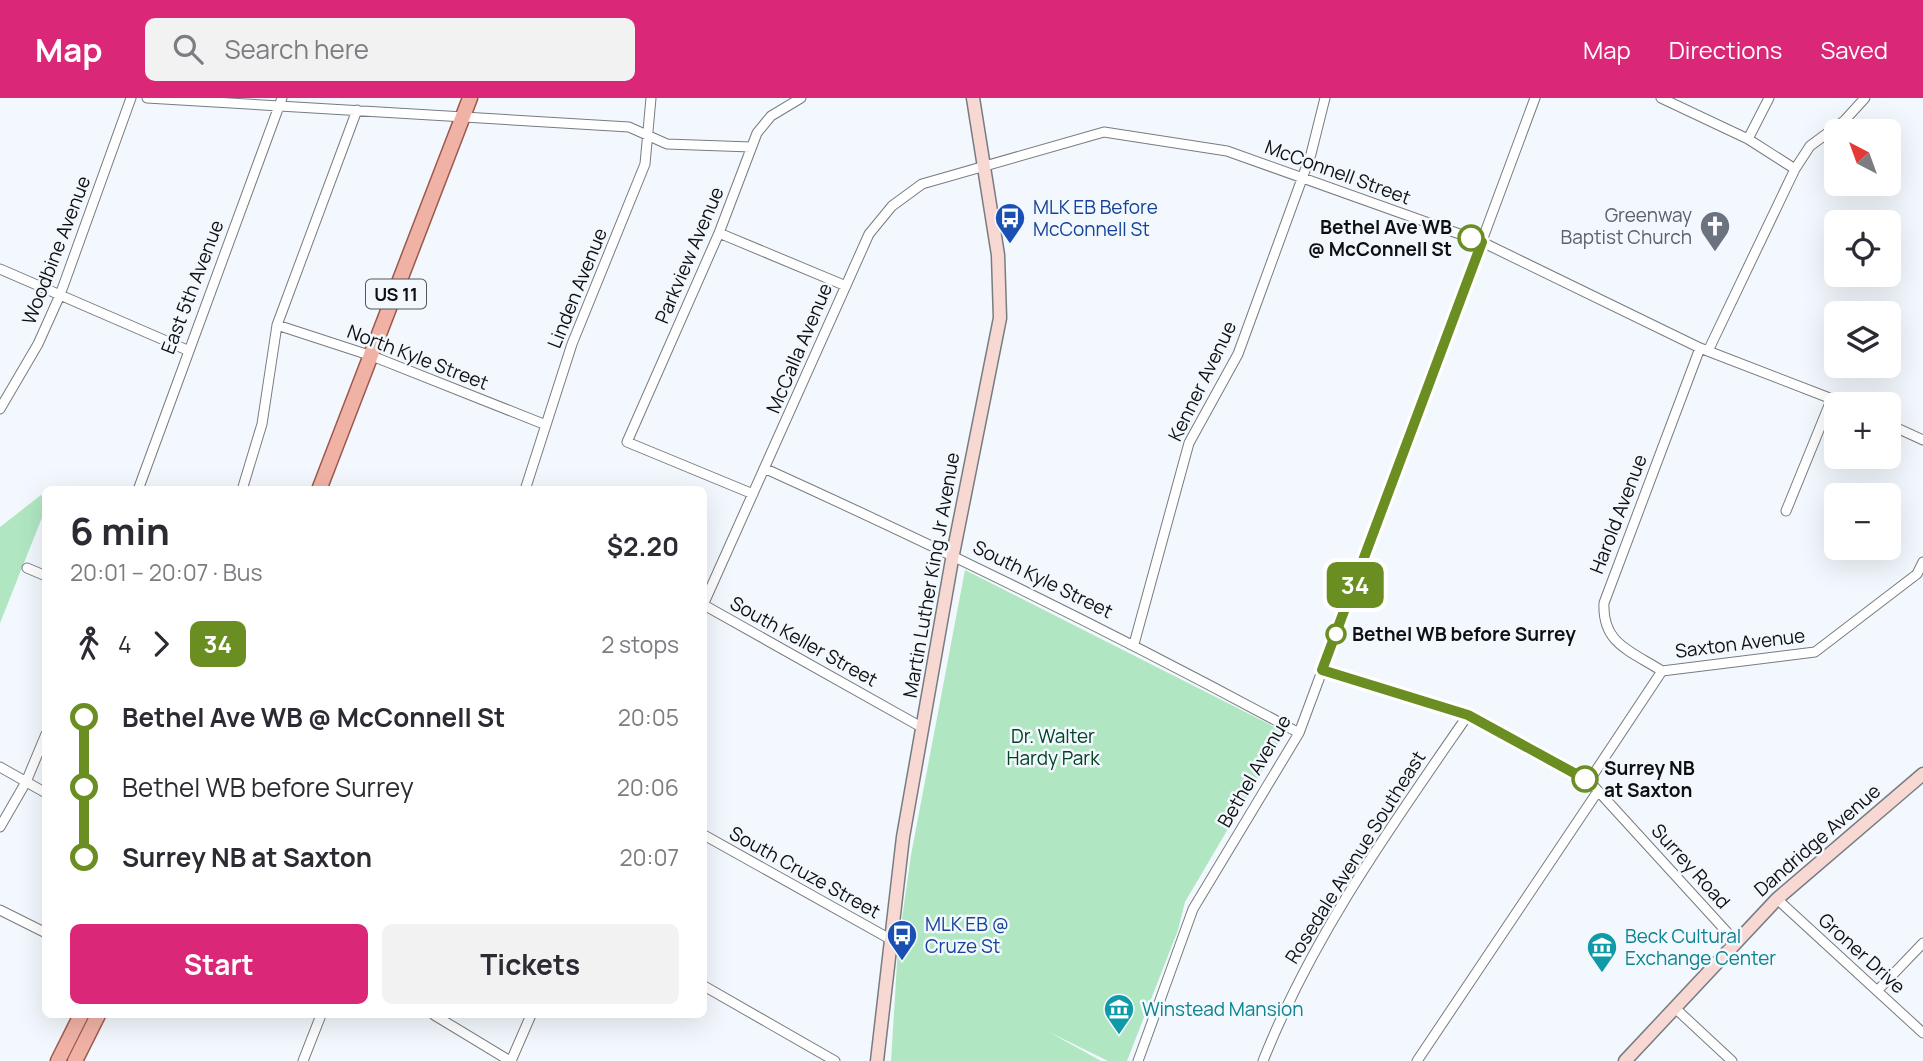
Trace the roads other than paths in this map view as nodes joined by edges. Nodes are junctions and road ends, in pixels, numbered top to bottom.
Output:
1 (131, 98) edge
2 (147, 98) edge
3 (470, 98) edge
4 (651, 98) edge
5 (801, 98) edge
6 (973, 98) edge
7 (1325, 98) edge
8 (1535, 98) edge
9 (1661, 98) edge
10 (1769, 98) edge
11 (1864, 98) edge
12 (281, 102) edge
13 (357, 110) junction
14 (466, 116) junction
15 (649, 134) junction
16 (1748, 139) junction
17 (751, 147) junction
18 (985, 165) junction
19 (1795, 169) junction
20 (1303, 176) junction
21 (719, 233) junction
22 (1482, 242) junction
23 (0, 269) edge
24 (845, 286) junction
25 (60, 295) junction
26 (277, 325) junction
27 (1704, 349) junction
28 (187, 350) junction
29 (372, 356) junction
30 (1824, 395) edge
31 (0, 409) edge
32 (1824, 418) edge
33 (546, 425) junction
34 (1901, 430) edge
35 (1923, 440) edge
36 (766, 469) junction
37 (139, 486) edge
38 (243, 486) edge
39 (321, 486) edge
40 (526, 486) edge
41 (752, 494) junction
42 (1786, 511) dead end
43 (953, 554) junction
44 (1923, 562) edge
45 (27, 568) dead end
46 (42, 574) edge
47 (707, 597) edge
48 (707, 606) edge
49 (1134, 644) junction
50 (1322, 670) junction
51 (1662, 671) junction
52 (1468, 715) junction
53 (923, 728) junction
54 (1298, 733) junction
55 (42, 744) edge
56 (0, 767) edge
57 (1923, 774) edge
58 (26, 782) junction
59 (1589, 782) junction
60 (42, 791) edge
61 (1598, 791) junction
62 (0, 827) edge
63 (707, 837) edge
64 (1777, 899) junction
65 (0, 910) edge
66 (42, 931) edge
67 (890, 939) junction
68 (1736, 942) junction
69 (1923, 943) edge
70 (707, 988) edge
71 (1878, 990) junction
72 (1675, 1008) junction
73 (80, 1018) edge
74 (96, 1018) edge
75 (320, 1018) edge
76 (439, 1018) edge
77 (530, 1018) edge
78 (1923, 1032) edge
79 (58, 1061) edge
80 (75, 1061) edge
81 (303, 1061) edge
82 (511, 1061) edge
83 (835, 1061) edge
84 (877, 1061) edge
85 (1138, 1061) edge
86 (1263, 1061) edge
87 (1417, 1061) edge
88 (1625, 1061) edge
89 (1732, 1061) edge

1 - 25 street, Woodbine Avenue
2 - 12 street
3 - 14 main road, US 11
4 - 15 street, Linden Avenue
5 - 17 street, Parkview Avenue
6 - 18 main road, Martin Luther King Jr Avenue
7 - 20 street, Kenner Avenue
8 - 22 street, Bethel Avenue
9 - 16 street
10 - 16 street
11 - 19 street, Harold Avenue
12 - 13 street
12 - 28 street, East 5th Avenue
13 - 14 street
13 - 26 street
14 - 15 street
14 - 29 main road, US 11
15 - 17 street
15 - 33 street, Linden Avenue
16 - 19 street
17 - 21 street, Parkview Avenue
18 - 20 street, McConnell Street
18 - 24 street, McCalla Avenue
18 - 43 main road, Martin Luther King Jr Avenue
19 - 27 street, Harold Avenue
20 - 22 street, McConnell Street
20 - 49 street, Kenner Avenue
21 - 24 street
21 - 41 street, Parkview Avenue
22 - 27 street, McConnell Street
22 - 50 street, Bethel Avenue
23 - 25 street
24 - 36 street, McCalla Avenue
25 - 28 street
25 - 31 street, Woodbine Avenue
26 - 29 street, North Kyle Street
26 - 38 street
27 - 30 street, McConnell Street
27 - 51 street, Harold Avenue
28 - 37 street, East 5th Avenue
29 - 33 street, North Kyle Street
29 - 39 main road, US 11
32 - 42 street
33 - 40 street, Linden Avenue
34 - 35 street
36 - 41 street, McCalla Avenue
36 - 43 street, South Kyle Street
41 - 47 street, McCalla Avenue
43 - 49 street, South Kyle Street
43 - 53 main road, Martin Luther King Jr Avenue
44 - 51 street, Saxton Avenue
45 - 46 street
48 - 53 street, South Keller Street
49 - 54 street, South Kyle Street
50 - 52 street, Surrey Road
50 - 54 street, Bethel Avenue
51 - 59 street, Saxton Avenue
52 - 59 street, Surrey Road
52 - 86 street, Rosedale Avenue Southeast
53 - 67 main road, Martin Luther King Jr Avenue
54 - 85 street, Bethel Avenue
55 - 58 street
56 - 58 street
57 - 64 main road, Dandridge Avenue
58 - 60 street
58 - 62 street
59 - 61 street, Surrey Road
61 - 68 street, Surrey Road
61 - 87 street
63 - 67 street, South Cruze Street
64 - 68 main road, Dandridge Avenue
64 - 71 street, Groner Drive
65 - 66 street
67 - 84 main road, Martin Luther King Jr Avenue
68 - 72 main road, Dandridge Avenue
69 - 71 street
70 - 83 street
71 - 78 street, Groner Drive
72 - 88 main road, Dandridge Avenue
72 - 89 street
73 - 79 main road
74 - 80 main road
75 - 81 street
76 - 82 street
77 - 82 street

